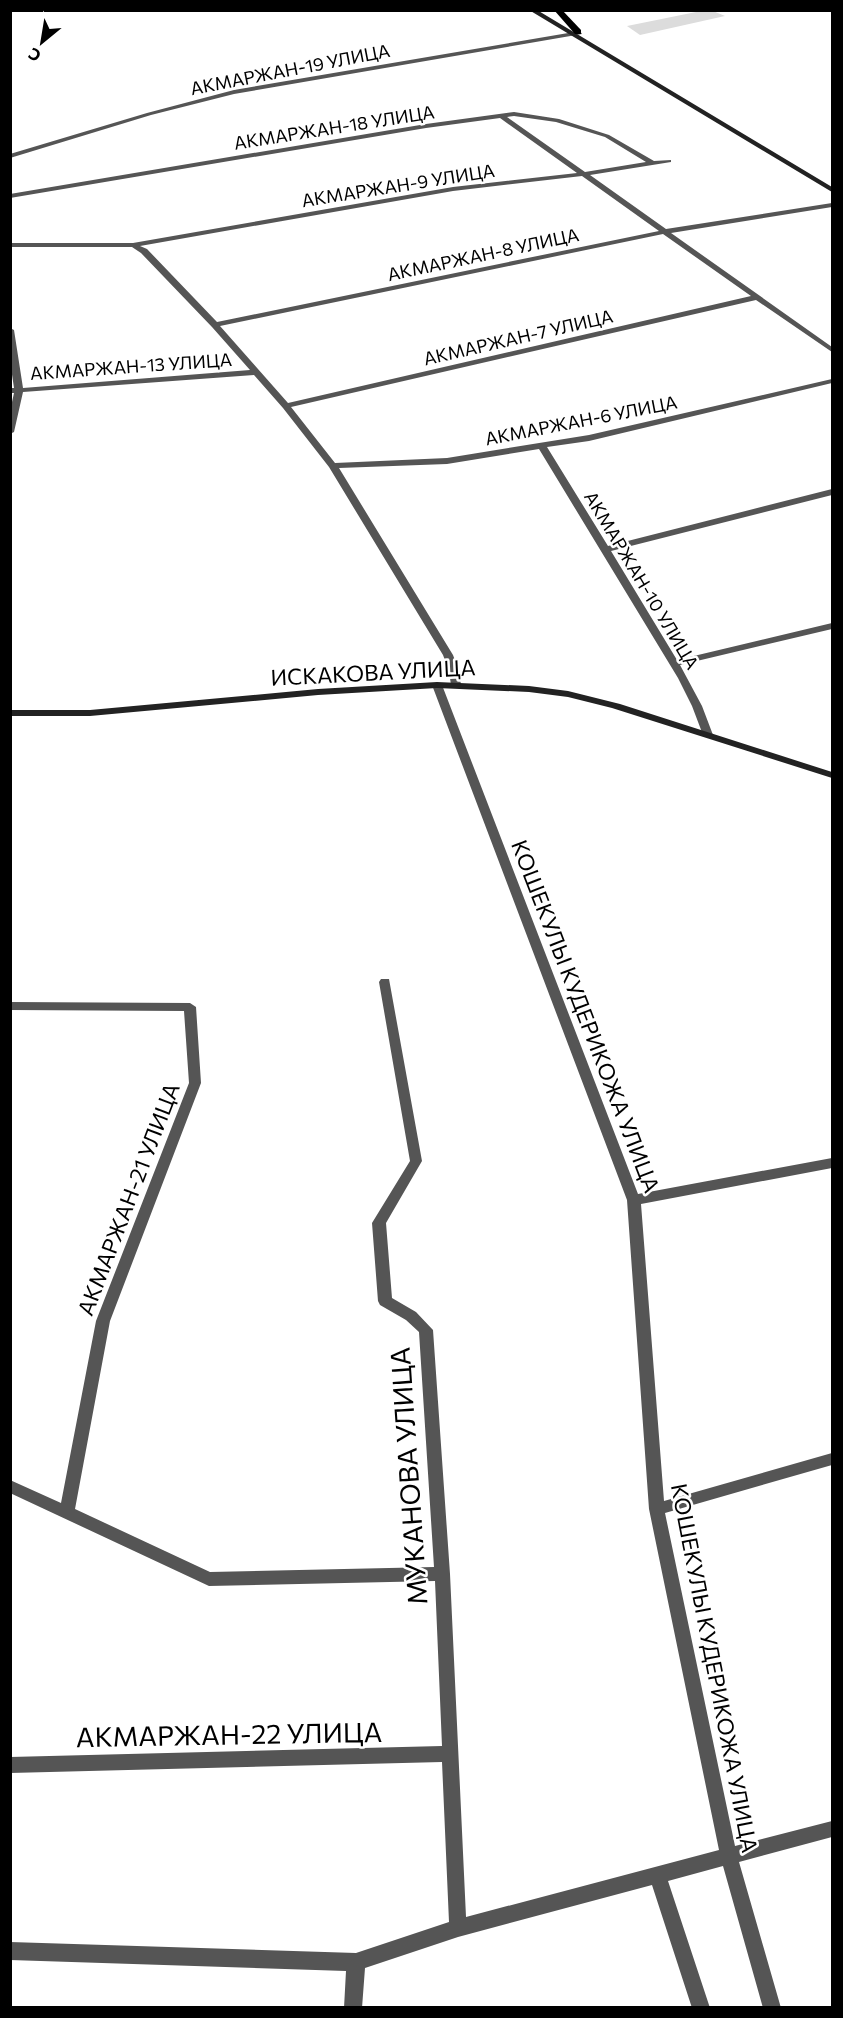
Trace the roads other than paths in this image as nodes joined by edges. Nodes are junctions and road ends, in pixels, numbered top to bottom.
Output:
1 (532, 10) edge
2 (543, 10) edge
3 (558, 10) edge
4 (576, 33) junction
5 (500, 115) junction
6 (10, 156) edge
7 (669, 161) dead end
8 (654, 164) junction
9 (584, 174) junction
10 (832, 190) edge
11 (10, 196) edge
12 (832, 205) edge
13 (663, 232) junction
14 (10, 245) edge
15 (133, 245) junction
16 (757, 297) junction
17 (215, 325) junction
18 (10, 330) edge
19 (832, 350) edge
20 (255, 372) junction
21 (832, 381) edge
22 (15, 391) edge
23 (286, 406) junction
24 (10, 432) edge
25 (541, 445) junction
26 (333, 466) junction
27 (832, 492) edge
28 (606, 549) junction
29 (832, 626) edge
30 (674, 664) junction
31 (456, 684) junction
32 (437, 685) junction
33 (10, 712) edge
34 (708, 735) junction
35 (832, 775) edge
36 (386, 982) dead end
37 (10, 1006) edge
38 (832, 1163) edge
39 (634, 1200) junction
40 (832, 1459) edge
41 (10, 1486) edge
42 (657, 1509) junction
43 (67, 1512) junction
44 (442, 1575) junction
45 (450, 1754) junction
46 (10, 1765) edge
47 (832, 1829) edge
48 (729, 1857) junction
49 (658, 1876) junction
50 (458, 1928) junction
51 (10, 1951) edge
52 (356, 1962) junction
53 (353, 2007) edge
54 (701, 2007) edge
55 (772, 2007) edge

1 - 4 main road
2 - 4 main road
3 - 4 main road
4 - 6 street, АКМАРЖАН-19 УЛИЦА
4 - 10 main road
5 - 8 street, АКМАРЖАН-18 УЛИЦА
5 - 9 street
5 - 11 street, АКМАРЖАН-18 УЛИЦА
7 - 8 street, АКМАРЖАН-9 УЛИЦА
8 - 9 street, АКМАРЖАН-9 УЛИЦА
9 - 13 street
9 - 15 street, АКМАРЖАН-9 УЛИЦА
12 - 13 street, АКМАРЖАН-8 УЛИЦА
13 - 16 street
13 - 17 street, АКМАРЖАН-8 УЛИЦА
14 - 15 street, АКМАРЖАН-9 УЛИЦА
15 - 17 street
16 - 19 street
16 - 23 street, АКМАРЖАН-7 УЛИЦА
17 - 20 street
18 - 22 street
20 - 22 street, АКМАРЖАН-13 УЛИЦА
20 - 23 street
21 - 25 street, АКМАРЖАН-6 УЛИЦА
22 - 24 street
23 - 26 street
25 - 26 street, АКМАРЖАН-6 УЛИЦА
25 - 28 street, АКМАРЖАН-10 УЛИЦА
26 - 31 street
27 - 28 street
28 - 30 street, АКМАРЖАН-10 УЛИЦА
29 - 30 street
30 - 34 street, АКМАРЖАН-10 УЛИЦА
31 - 32 main road, ИСКАКОВА УЛИЦА
31 - 34 main road, ИСКАКОВА УЛИЦА
32 - 33 main road, ИСКАКОВА УЛИЦА
32 - 39 street, КОШЕКУЛЫ КУДЕРИКОЖА УЛИЦА
34 - 35 main road, ИСКАКОВА УЛИЦА
36 - 44 street, МУКАНОВА УЛИЦА
37 - 43 street, АКМАРЖАН-21 УЛИЦА
38 - 39 street
39 - 42 street, КОШЕКУЛЫ КУДЕРИКОЖА УЛИЦА
40 - 42 street
41 - 43 street
42 - 48 street, КОШЕКУЛЫ КУДЕРИКОЖА УЛИЦА
43 - 44 street
44 - 45 street, МУКАНОВА УЛИЦА
45 - 46 street, АКМАРЖАН-22 УЛИЦА
45 - 50 street, МУКАНОВА УЛИЦА
47 - 48 street
48 - 49 street
48 - 55 street, КОШЕКУЛЫ КУДЕРИКОЖА УЛИЦА
49 - 50 street
49 - 54 street
50 - 52 street
51 - 52 street
52 - 53 street

